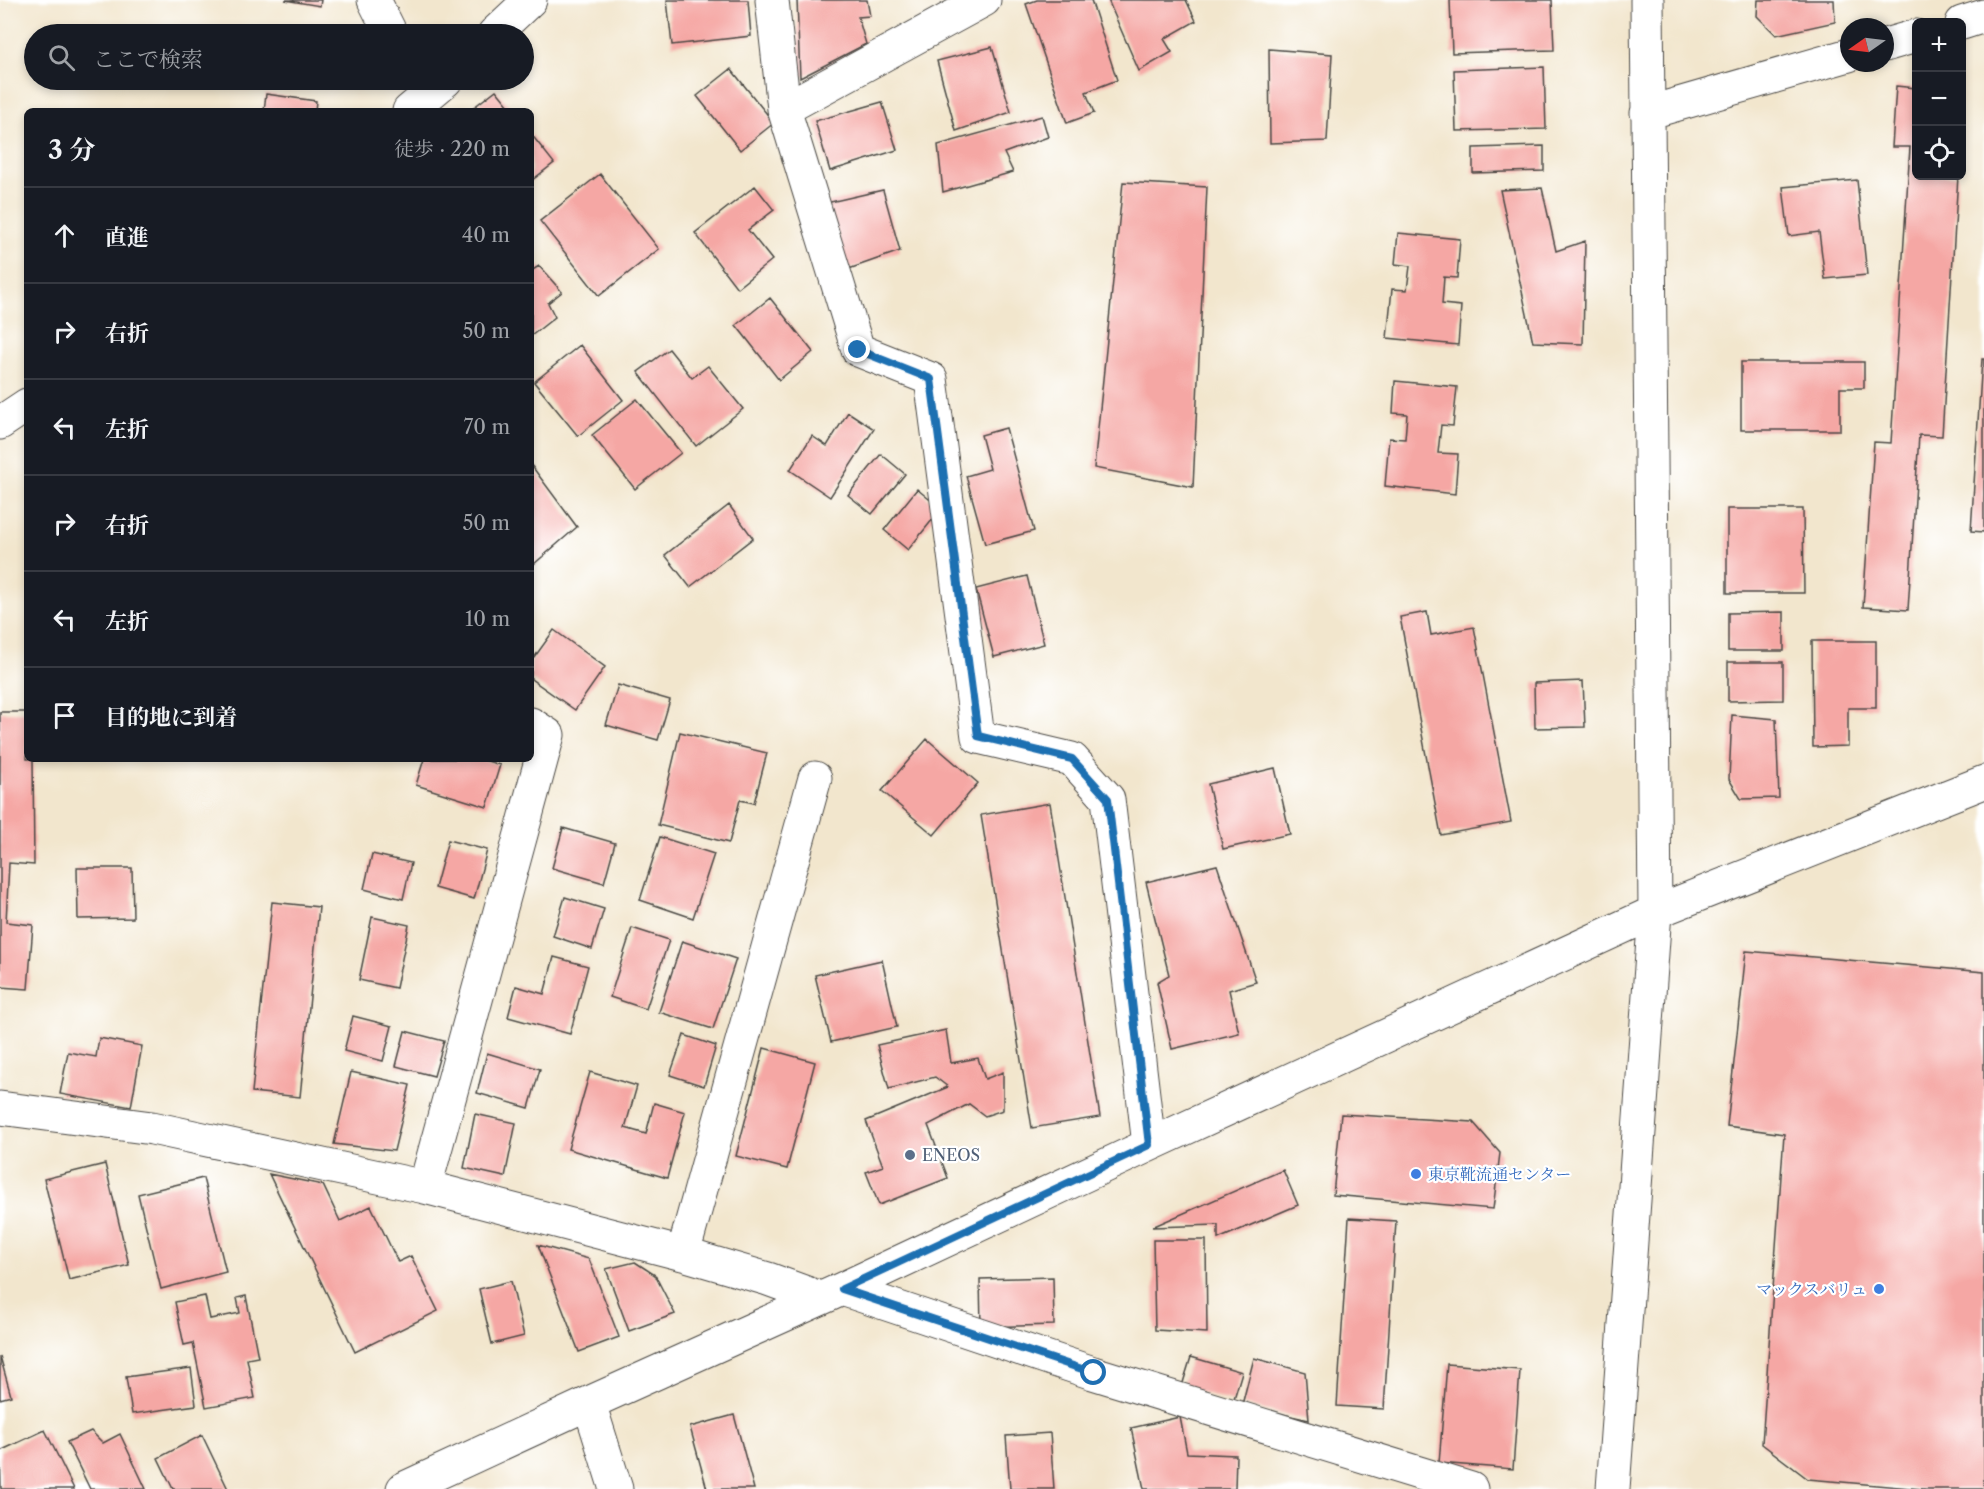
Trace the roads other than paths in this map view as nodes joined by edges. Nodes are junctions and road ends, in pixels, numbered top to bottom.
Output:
1 (374, 0) edge
2 (531, 0) edge
3 (772, 0) edge
4 (984, 0) edge
5 (1647, 0) edge
6 (1984, 16) edge
7 (1966, 22) edge
8 (386, 24) edge
9 (505, 24) edge
10 (1912, 37) edge
11 (1894, 42) edge
12 (1840, 58) edge
13 (784, 109) junction
14 (1647, 113) junction
15 (24, 407) edge
16 (0, 423) edge
17 (534, 726) edge
18 (815, 778) dead end
19 (1984, 782) edge
20 (1655, 912) junction
21 (0, 1108) edge
22 (1149, 1145) junction
23 (425, 1187) junction
24 (683, 1254) junction
25 (831, 1294) junction
26 (589, 1403) junction
27 (403, 1489) edge
28 (616, 1489) edge
29 (1471, 1489) edge
30 (1613, 1489) edge

1 - 8 street
2 - 9 street
3 - 13 street
4 - 13 street
5 - 14 street
6 - 7 street
10 - 11 street
12 - 14 street
13 - 22 street
14 - 20 street
15 - 16 street
17 - 23 street
18 - 24 street
19 - 20 street
20 - 22 street
20 - 30 street
21 - 23 street
22 - 25 street
23 - 24 street
24 - 25 street
25 - 26 street
25 - 29 street
26 - 27 street
26 - 28 street

